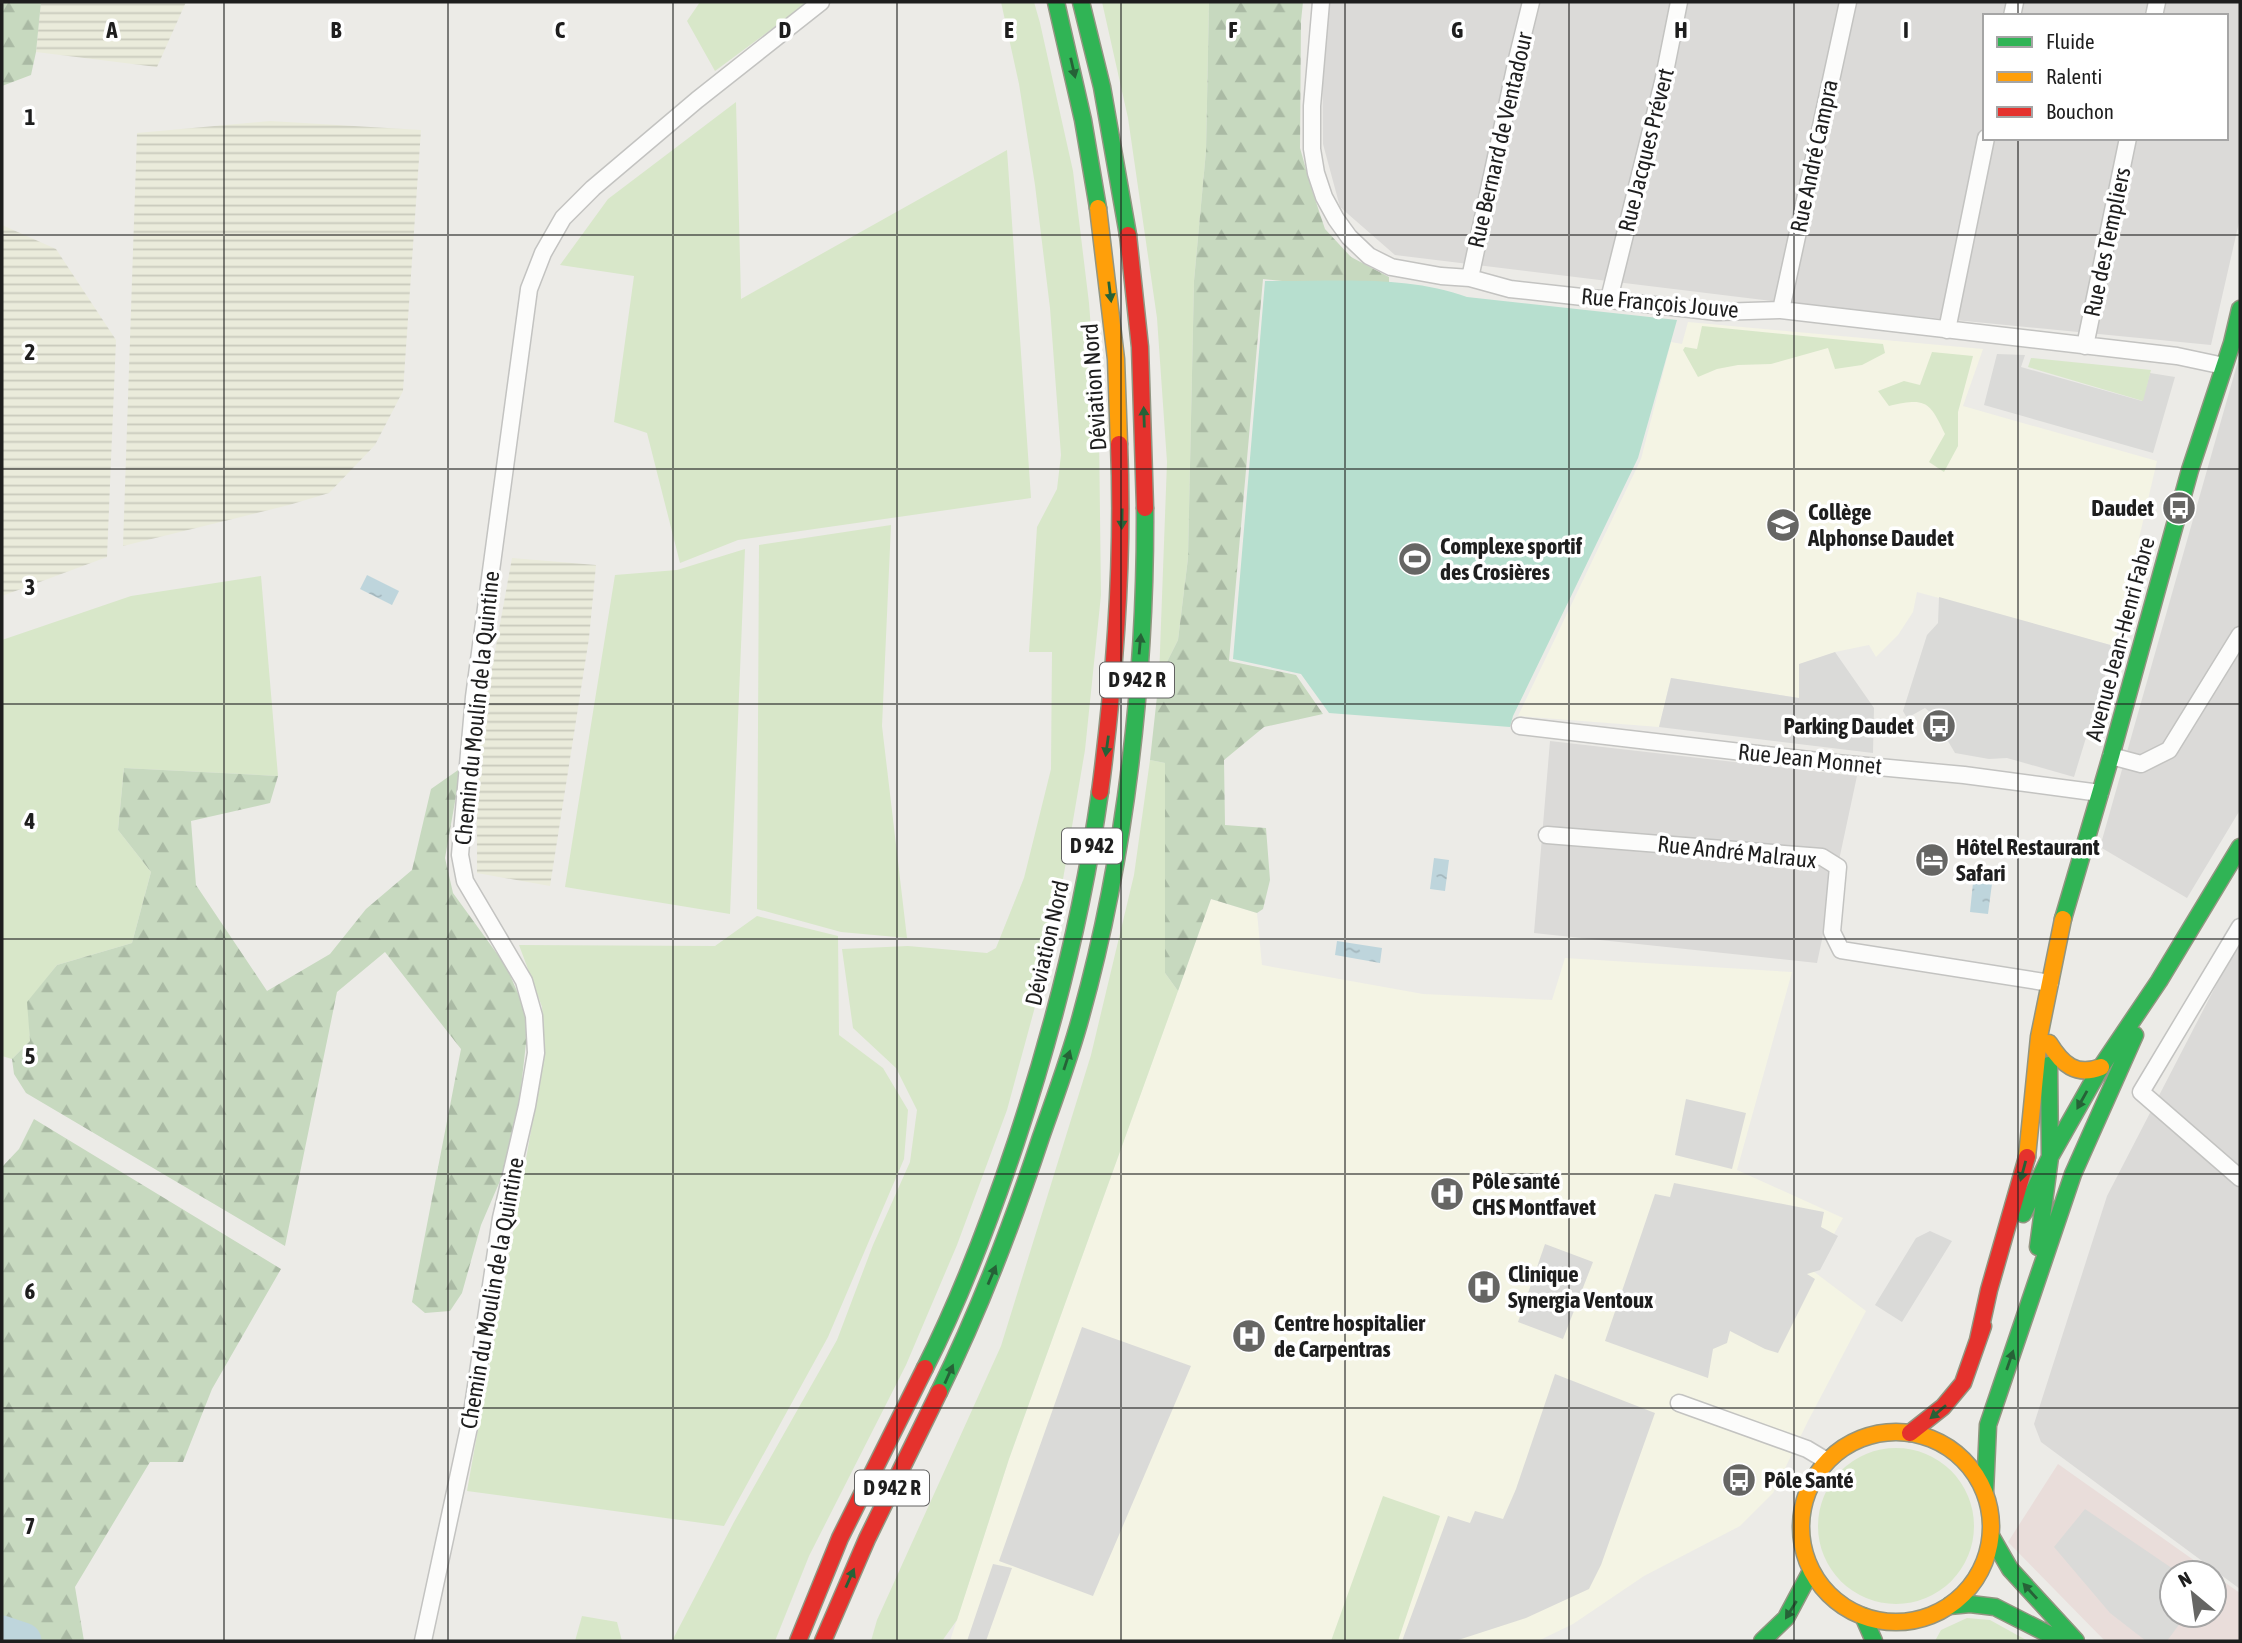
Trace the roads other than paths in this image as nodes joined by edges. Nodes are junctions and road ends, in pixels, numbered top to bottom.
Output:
1 (821, 2) edge
2 (1056, 2) edge
3 (1081, 2) edge
4 (1321, 2) edge
5 (1531, 2) edge
6 (1679, 2) edge
7 (1848, 2) edge
8 (1986, 140) edge
9 (2129, 140) edge
10 (1469, 278) junction
11 (1609, 299) junction
12 (2240, 309) edge
13 (1781, 310) junction
14 (1947, 330) junction
15 (2085, 346) junction
16 (2224, 366) junction
17 (2240, 635) edge
18 (1520, 726) dead end
19 (2111, 756) junction
20 (2100, 793) junction
21 (1547, 835) dead end
22 (2240, 847) edge
23 (2240, 926) edge
24 (2159, 981) junction
25 (2050, 983) junction
26 (2049, 1043) junction
27 (2101, 1067) junction
28 (2050, 1157) junction
29 (2240, 1178) edge
30 (2034, 1285) junction
31 (1978, 1340) junction
32 (1679, 1403) dead end
33 (1910, 1433) junction
34 (1828, 1461) junction
35 (1985, 1492) junction
36 (1991, 1536) junction
37 (1811, 1572) junction
38 (1949, 1606) junction
39 (1863, 1616) junction
40 (1920, 1619) junction
41 (423, 1641) edge
42 (798, 1641) edge
43 (823, 1641) edge
44 (1762, 1641) edge
45 (1874, 1641) edge
46 (1911, 1641) edge
47 (2062, 1641) edge
48 (2076, 1641) edge

1 - 41 street, Chemin du Moulin de la Quintine
2 -> 42 main road, Déviation Nord / D 942
43 -> 3 main road, Déviation Nord / D 942 R
4 - 10 street, Rue François Jouve
5 - 10 street, Rue Bernard de Ventadour
6 - 11 street, Rue Jacques Prévert
7 - 13 street, Rue André Campra
8 - 14 street
9 - 15 street, Rue des Templiers
10 - 11 street, Rue François Jouve
11 - 13 street, Rue François Jouve
12 - 16 main road, Avenue Jean-Henri Fabre
13 - 14 street, Rue François Jouve
14 - 15 street, Rue François Jouve
15 - 16 street, Rue François Jouve
16 - 19 main road, Avenue Jean-Henri Fabre
17 - 19 street
18 - 20 street, Rue Jean Monnet
19 - 20 main road, Avenue Jean-Henri Fabre
20 - 25 main road, Avenue Jean-Henri Fabre
21 - 25 street, Rue André Malraux
22 - 24 main road
23 - 29 street
24 - 27 main road
24 - 30 main road
25 - 26 main road
25 -> 31 main road
26 - 27 main road
26 - 28 main road
27 -> 28 main road
28 - 30 main road
28 - 31 main road
35 -> 30 main road
31 -> 33 main road
32 - 34 street
33 - 34 main road
33 - 35 main road
34 - 37 main road
35 - 36 main road
36 - 38 main road
48 -> 36 main road
37 - 39 main road
37 -> 44 main road
38 - 40 main road
38 - 47 main road
39 - 40 main road
39 - 45 main road
40 - 46 main road

